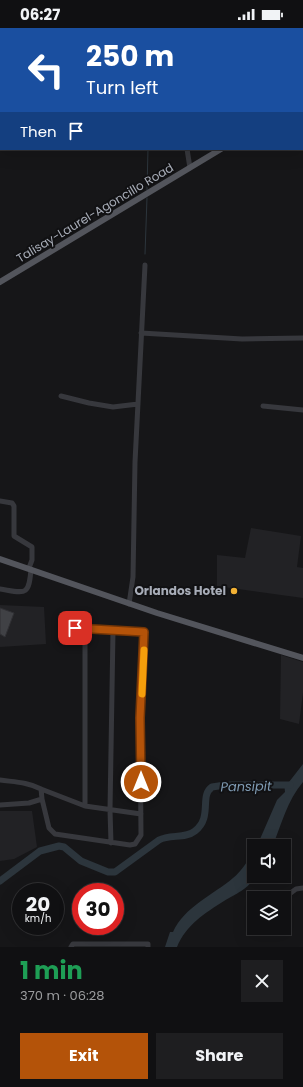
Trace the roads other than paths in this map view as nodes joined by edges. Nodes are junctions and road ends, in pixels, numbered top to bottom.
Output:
1 (187, 150) edge
2 (219, 150) edge
3 (190, 168) junction
4 (144, 265) dead end
5 (0, 282) edge
6 (142, 333) junction
7 (303, 338) edge
8 (61, 396) dead end
9 (138, 404) junction
10 (263, 406) dead end
11 (303, 410) edge
12 (0, 501) edge
13 (0, 559) edge
14 (30, 568) junction
15 (0, 589) edge
16 (129, 604) junction
17 (75, 628) dead end
18 (85, 630) junction
19 (113, 631) junction
20 (303, 658) edge
21 (0, 780) edge
22 (41, 789) junction
23 (42, 799) junction
24 (0, 805) edge
25 (85, 806) junction
26 (110, 810) junction
27 (141, 814) junction
28 (111, 843) junction
29 (303, 888) edge
30 (291, 893) edge
31 (92, 945) edge
32 (118, 945) edge
33 (71, 947) edge
34 (148, 947) edge

1 - 3 street
2 - 3 main road, Talisay-Laurel-Agoncillo Road
3 - 5 main road, Talisay-Laurel-Agoncillo Road
4 - 6 street
6 - 7 street
6 - 9 street
8 - 9 street
9 - 16 street
10 - 11 street
12 - 14 street
13 - 14 main road
14 - 15 street
14 - 16 main road
16 - 20 main road
17 - 18 street
18 - 19 street
18 - 25 street
19 - 26 street
19 - 27 street
21 - 22 street
22 - 23 street
22 - 25 street
23 - 24 street
23 - 28 street
25 - 26 street
26 - 27 street
26 - 28 street
27 - 28 street
29 - 30 street
31 - 32 street
31 - 33 street
32 - 34 street

